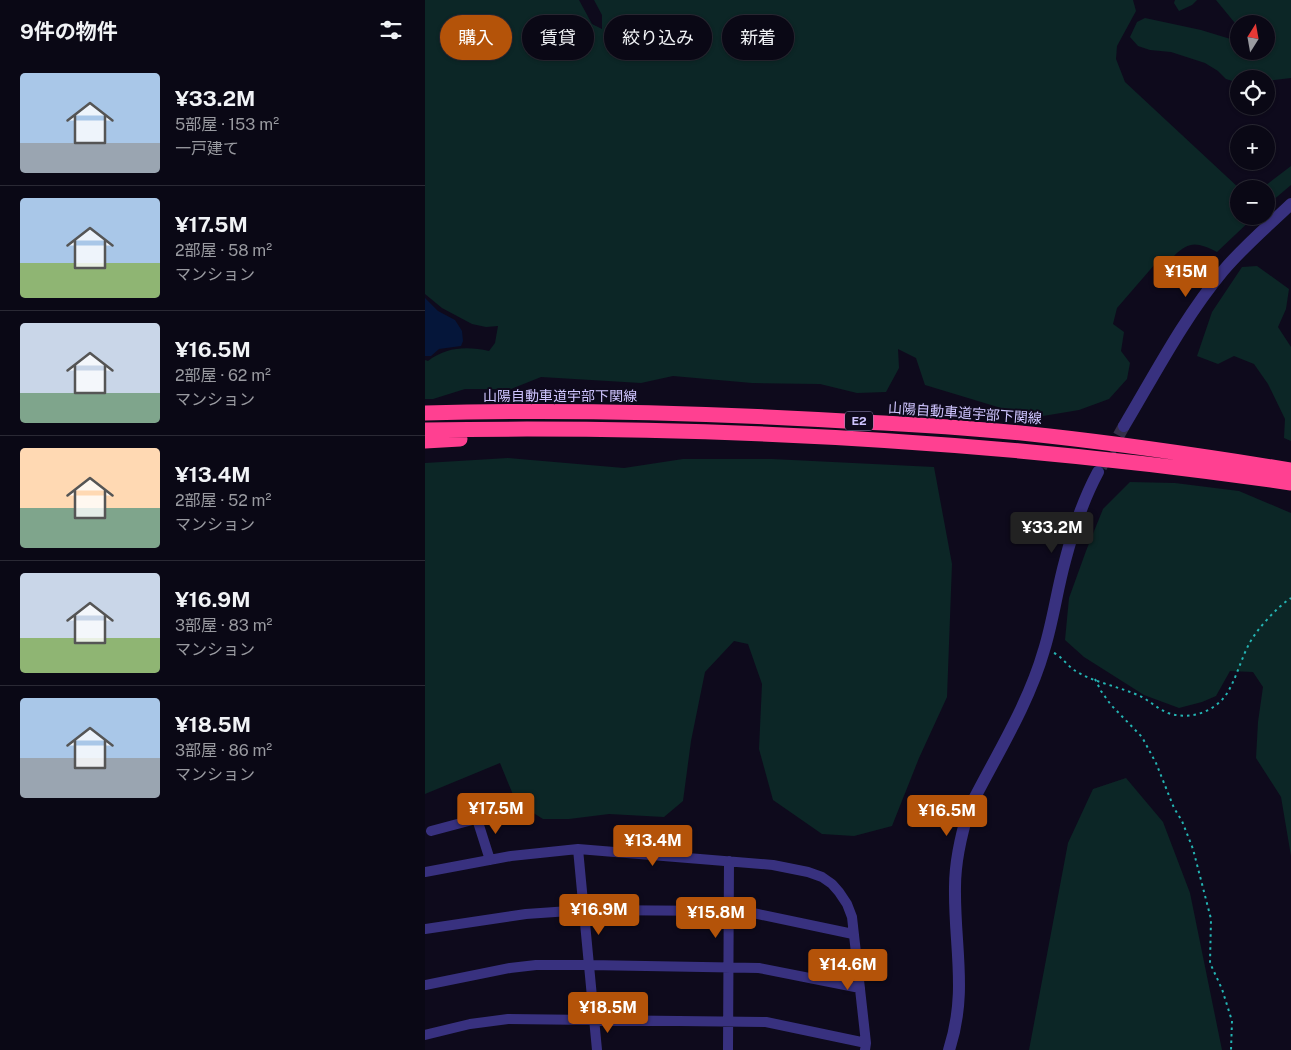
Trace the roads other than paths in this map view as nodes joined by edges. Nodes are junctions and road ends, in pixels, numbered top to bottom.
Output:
1 (1291, 204) edge
2 (425, 413) edge
3 (1124, 426) tunnel mouth
4 (425, 430) edge
5 (659, 430) junction
6 (425, 441) edge
7 (1291, 470) edge
8 (1098, 472) tunnel mouth
9 (1291, 483) edge
10 (527, 811) dead end
11 (477, 819) junction
12 (431, 832) dead end
13 (578, 849) junction
14 (490, 860) junction
15 (729, 860) junction
16 (425, 872) edge
17 (584, 910) junction
18 (729, 911) junction
19 (425, 930) edge
20 (853, 934) junction
21 (589, 965) junction
22 (728, 967) junction
23 (425, 984) edge
24 (860, 988) junction
25 (594, 1020) junction
26 (728, 1022) junction
27 (425, 1035) edge
28 (865, 1046) edge
29 (597, 1050) edge
30 (728, 1050) edge
31 (949, 1050) edge

1 - 3 street
2 - 7 highway, 山陽自動車道宇部下関線 / E2
4 - 5 highway, E2
5 - 6 highway
5 - 9 highway, E2
8 - 31 street
10 - 11 street
11 - 12 street
11 - 14 street
13 - 14 street
13 - 15 street
13 - 17 street
14 - 16 street
15 - 18 street
15 - 20 street
17 - 18 street
17 - 19 street
17 - 21 street
18 - 20 street
18 - 22 street
20 - 24 street
21 - 22 street
21 - 23 street
21 - 25 street
22 - 24 street
22 - 26 street
24 - 28 street
25 - 26 street
25 - 27 street
25 - 29 street
26 - 28 street
26 - 30 street

